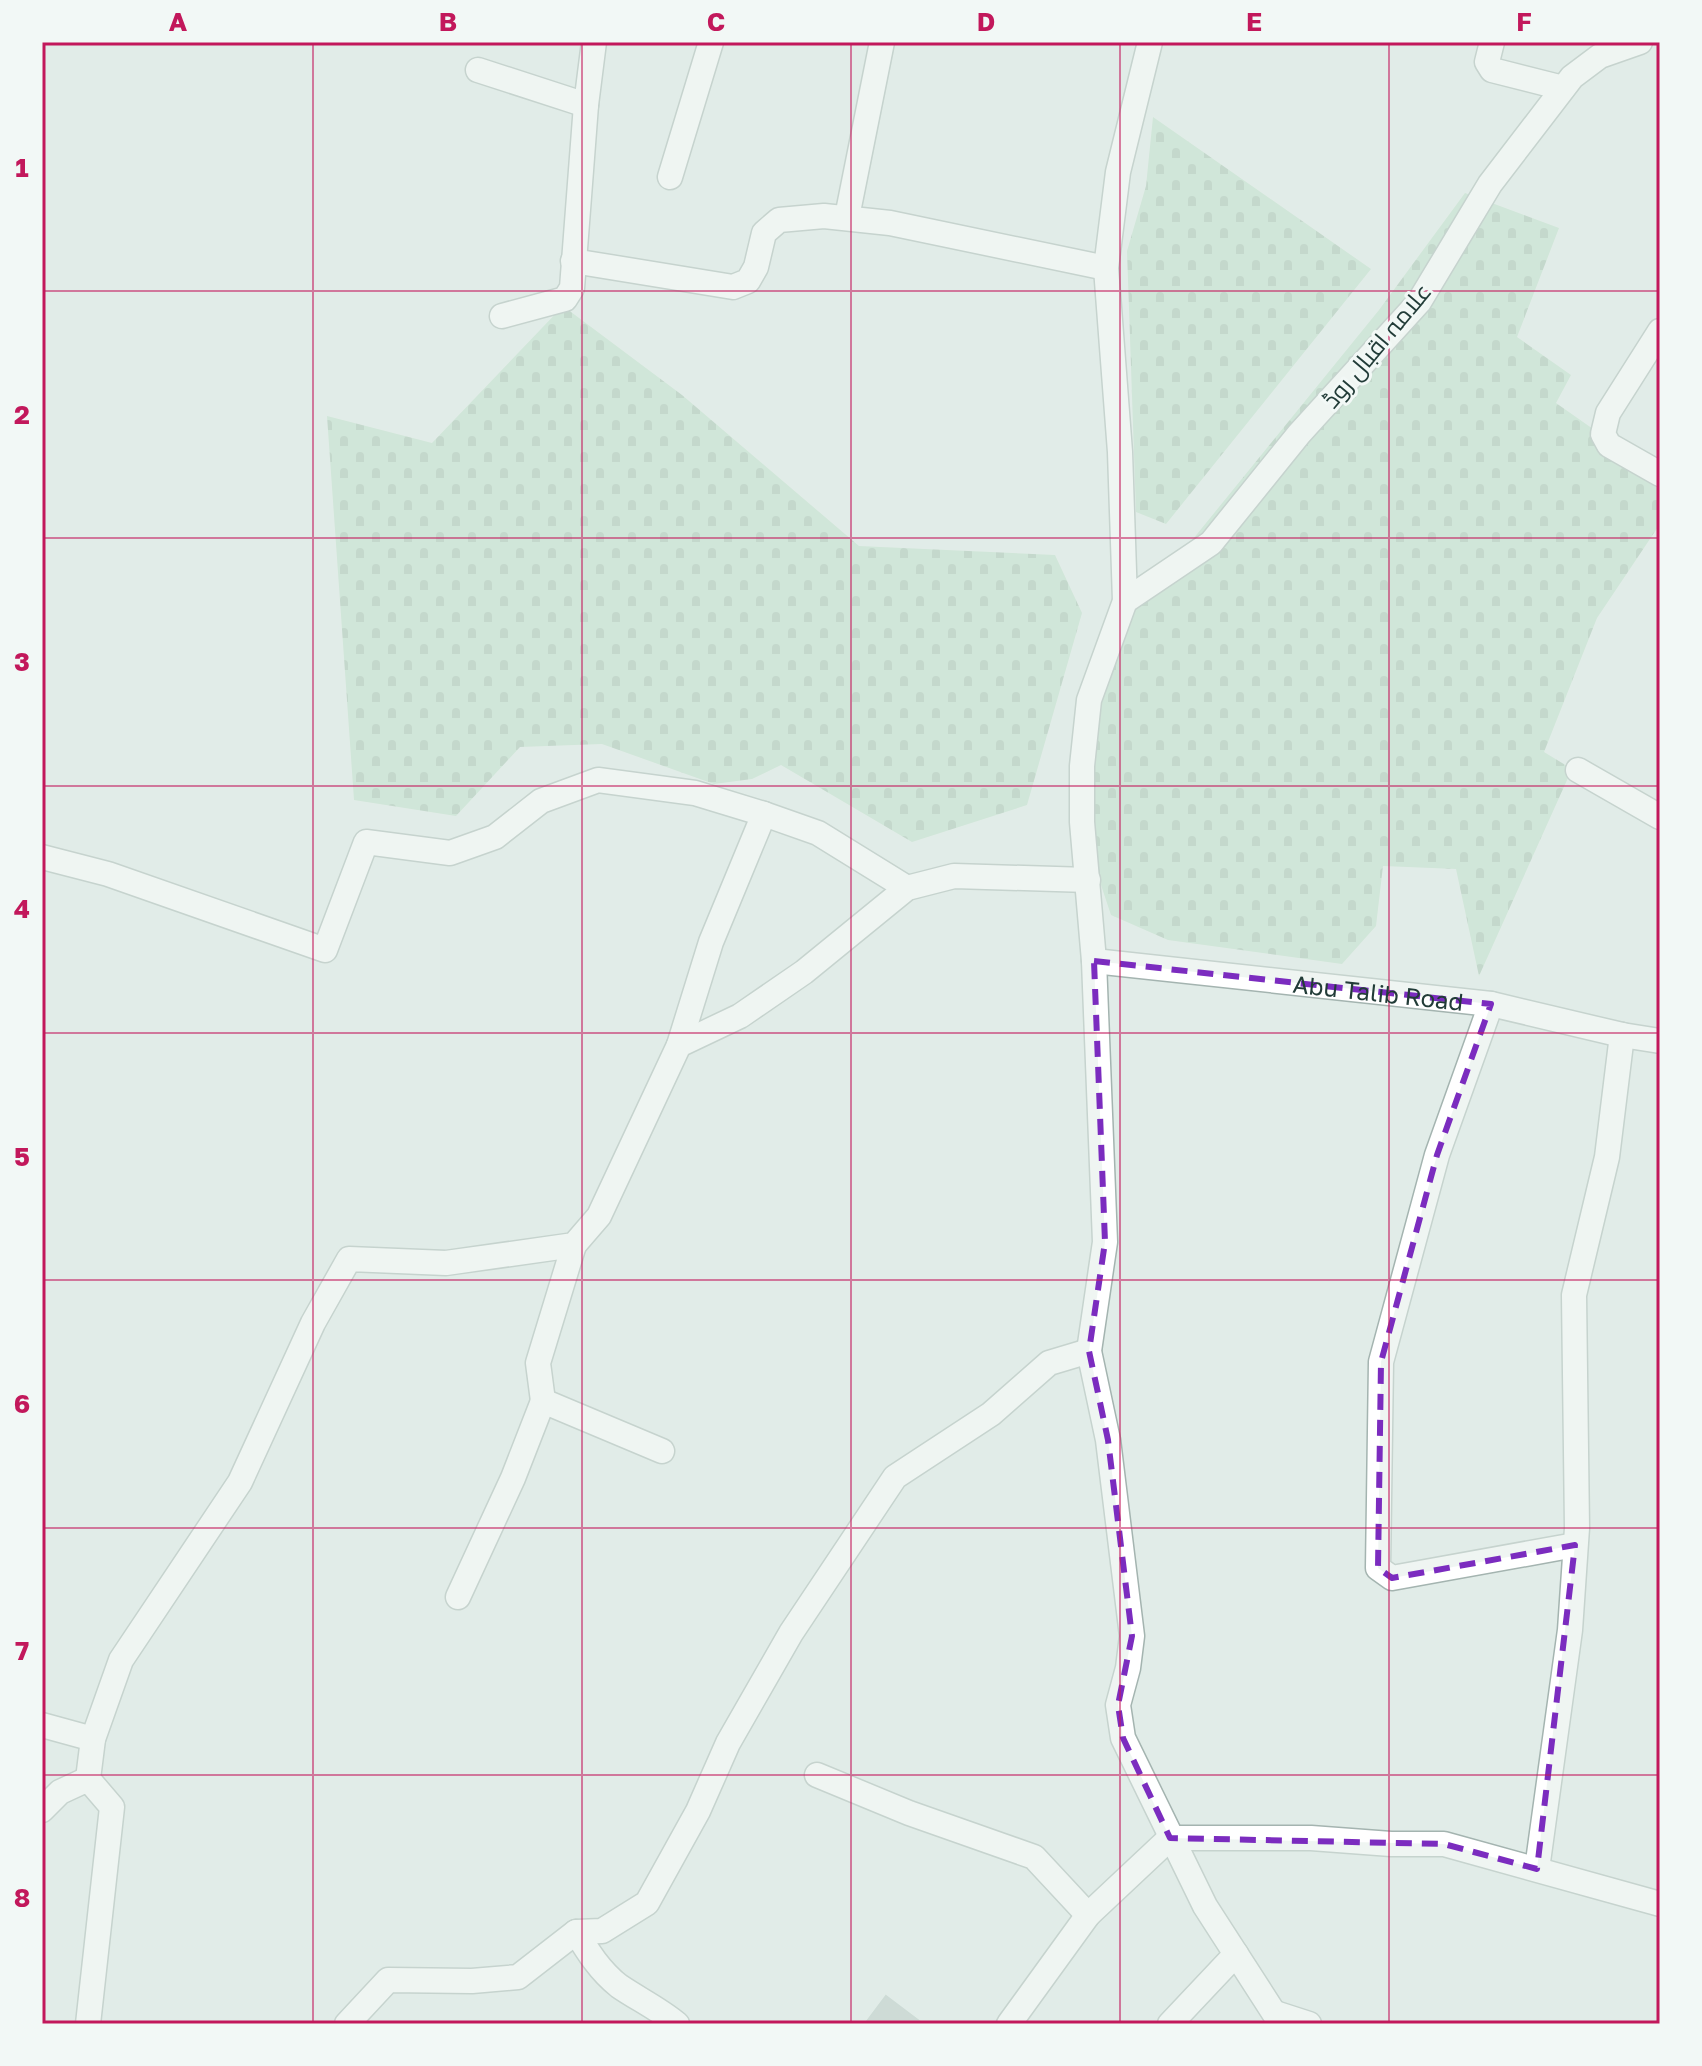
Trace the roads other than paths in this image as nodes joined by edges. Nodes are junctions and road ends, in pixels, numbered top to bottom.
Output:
1 (594, 42) edge
2 (711, 42) edge
3 (882, 42) edge
4 (1150, 42) edge
5 (1492, 42) edge
6 (1640, 42) edge
7 (478, 70) dead end
8 (1563, 88) junction
9 (586, 105) junction
10 (670, 177) dead end
11 (847, 217) junction
12 (573, 261) junction
13 (1106, 268) junction
14 (502, 316) dead end
15 (1660, 331) edge
16 (1660, 474) edge
17 (1125, 601) junction
18 (1578, 770) dead end
19 (764, 814) junction
20 (1660, 817) edge
21 (42, 857) edge
22 (1088, 880) junction
23 (907, 888) junction
24 (1094, 961) junction
25 (1491, 1004) junction
26 (1622, 1035) junction
27 (1660, 1041) edge
28 (679, 1045) junction
29 (574, 1245) junction
30 (1089, 1351) junction
31 (543, 1401) junction
32 (662, 1451) dead end
33 (1575, 1545) junction
34 (458, 1597) dead end
35 (42, 1725) edge
36 (93, 1739) junction
37 (817, 1775) dead end
38 (88, 1779) junction
39 (42, 1810) edge
40 (1170, 1838) junction
41 (1537, 1869) junction
42 (1660, 1904) edge
43 (1088, 1915) junction
44 (576, 1932) junction
45 (1236, 1954) junction
46 (1278, 2018) edge
47 (88, 2024) edge
48 (347, 2024) edge
49 (677, 2024) edge
50 (1009, 2024) edge
51 (1170, 2024) edge
52 (1309, 2024) edge

1 - 9 street
2 - 10 street
3 - 11 street
4 - 13 street
5 - 8 street
6 - 8 street, علامہ اقبال روڈ
7 - 9 street
8 - 17 street, علامہ اقبال روڈ
9 - 12 street
11 - 12 street
11 - 13 street
12 - 14 street
13 - 17 street
15 - 16 street
17 - 22 street
18 - 20 street
19 - 21 street
19 - 23 street
19 - 28 street
22 - 23 street
22 - 24 street
23 - 28 street
24 - 25 street, Abu Talib Road
24 - 30 street
25 - 26 street, Abu Talib Road
25 - 33 street
26 - 27 street, Abu Talib Road
26 - 33 street
28 - 29 street
29 - 31 street
29 - 36 street
30 - 40 street
30 - 44 street
31 - 32 street
31 - 34 street
33 - 41 street
35 - 36 street
36 - 38 street
37 - 43 street
38 - 39 street
38 - 47 street
40 - 41 street
40 - 43 street
40 - 45 street
41 - 42 street
43 - 50 street
44 - 48 street
44 - 49 street
45 - 46 street
45 - 51 street
46 - 52 street

